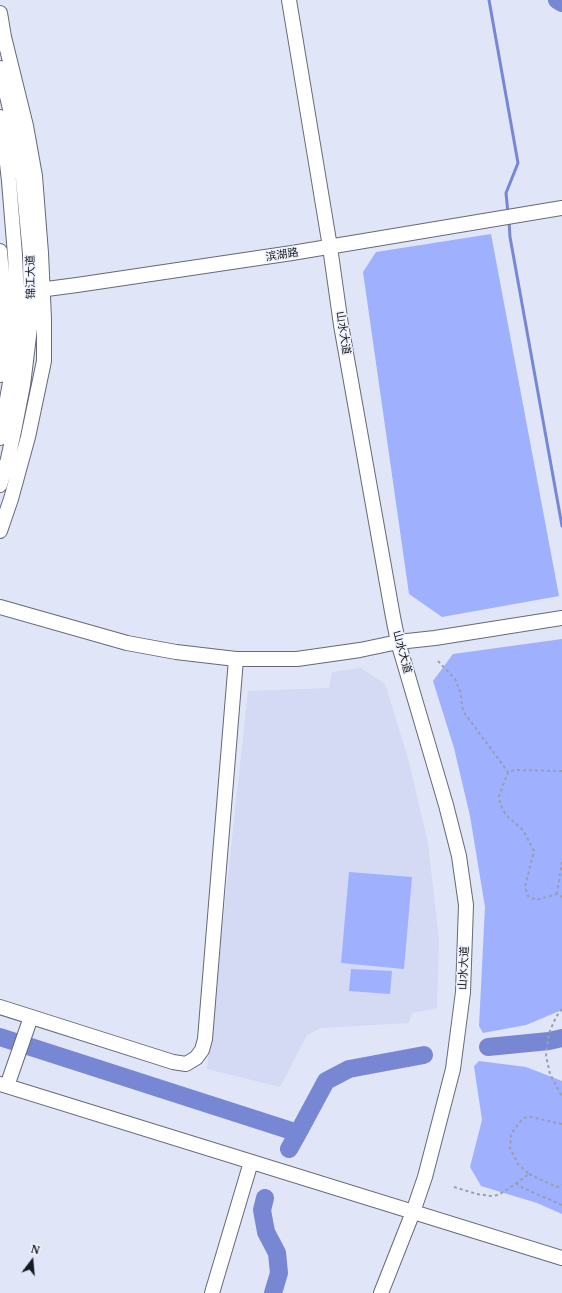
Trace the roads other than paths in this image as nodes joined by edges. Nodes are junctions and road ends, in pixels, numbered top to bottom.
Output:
1 (289, 0) edge
2 (0, 13) edge
3 (0, 68) edge
4 (0, 117) edge
5 (562, 208) edge
6 (330, 247) junction
7 (0, 251) edge
8 (7, 290) edge
9 (37, 290) junction
10 (0, 375) edge
11 (0, 438) edge
12 (0, 486) edge
13 (0, 531) edge
14 (0, 607) edge
15 (562, 618) edge
16 (398, 642) junction
17 (236, 659) junction
18 (0, 1008) edge
19 (29, 1023) junction
20 (4, 1085) edge
21 (252, 1162) junction
22 (413, 1212) junction
23 (562, 1258) edge
24 (212, 1293) edge
25 (381, 1293) edge

1 - 6 street, 山水大道
2 - 9 street
3 - 9 street, 锦江大道
4 - 8 street, 锦江大道
5 - 6 street, 滨湖路
6 - 9 street, 滨湖路
6 - 16 street, 山水大道
7 - 8 street
8 - 9 street, 滨湖路
8 - 10 street
8 - 11 street, 锦江大道
9 - 12 street, 锦江大道
9 - 13 street
14 - 17 street
15 - 16 street
16 - 17 street
16 - 22 street, 山水大道
17 - 19 street
18 - 19 street
19 - 20 street
20 - 21 street
21 - 22 street
21 - 24 street
22 - 23 street
22 - 25 street, 山水大道

